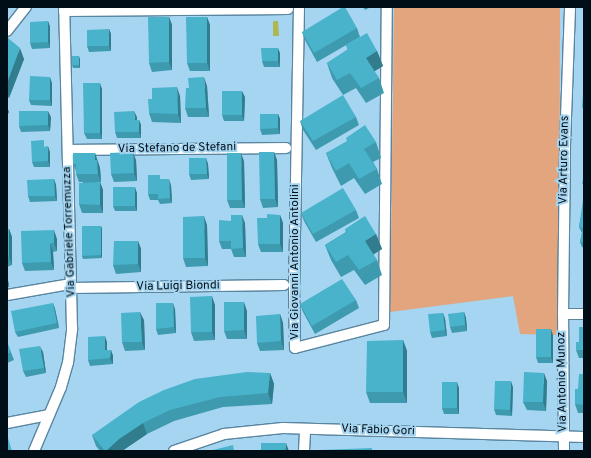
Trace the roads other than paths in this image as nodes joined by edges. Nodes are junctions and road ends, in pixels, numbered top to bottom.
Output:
1 (26, 7) edge
2 (299, 7) edge
3 (387, 7) edge
4 (570, 7) edge
5 (64, 9) edge
6 (288, 9) dead end
7 (7, 31) edge
8 (286, 148) dead end
9 (68, 150) junction
10 (284, 285) dead end
11 (71, 286) junction
12 (7, 295) edge
13 (563, 314) junction
14 (584, 314) edge
15 (50, 415) junction
16 (7, 423) edge
17 (305, 429) junction
18 (564, 437) junction
19 (584, 437) edge
20 (34, 451) edge
21 (174, 451) edge
22 (304, 451) edge
23 (564, 451) edge

1 - 7 street
2 - 3 street, Via Giovanni Antonio Antolini
4 - 13 street, Via Arturo Evans
5 - 6 street
5 - 9 street, Via Gabriele Torremuzza
8 - 9 street, Via Stefano de Stefani
9 - 11 street, Via Gabriele Torremuzza
10 - 11 street, Via Luigi Biondi
11 - 12 street, Via Luigi Biondi
11 - 15 street, Via Gabriele Torremuzza
13 - 14 street
13 - 18 street, Via Antonio Munoz
15 - 16 street
15 - 20 street, Via Gabriele Torremuzza
17 - 18 street, Via Fabio Gori
17 - 21 street, Via Fabio Gori
17 - 22 street
18 - 19 street, Via Fabio Gori
18 - 23 street, Via Antonio Munoz

